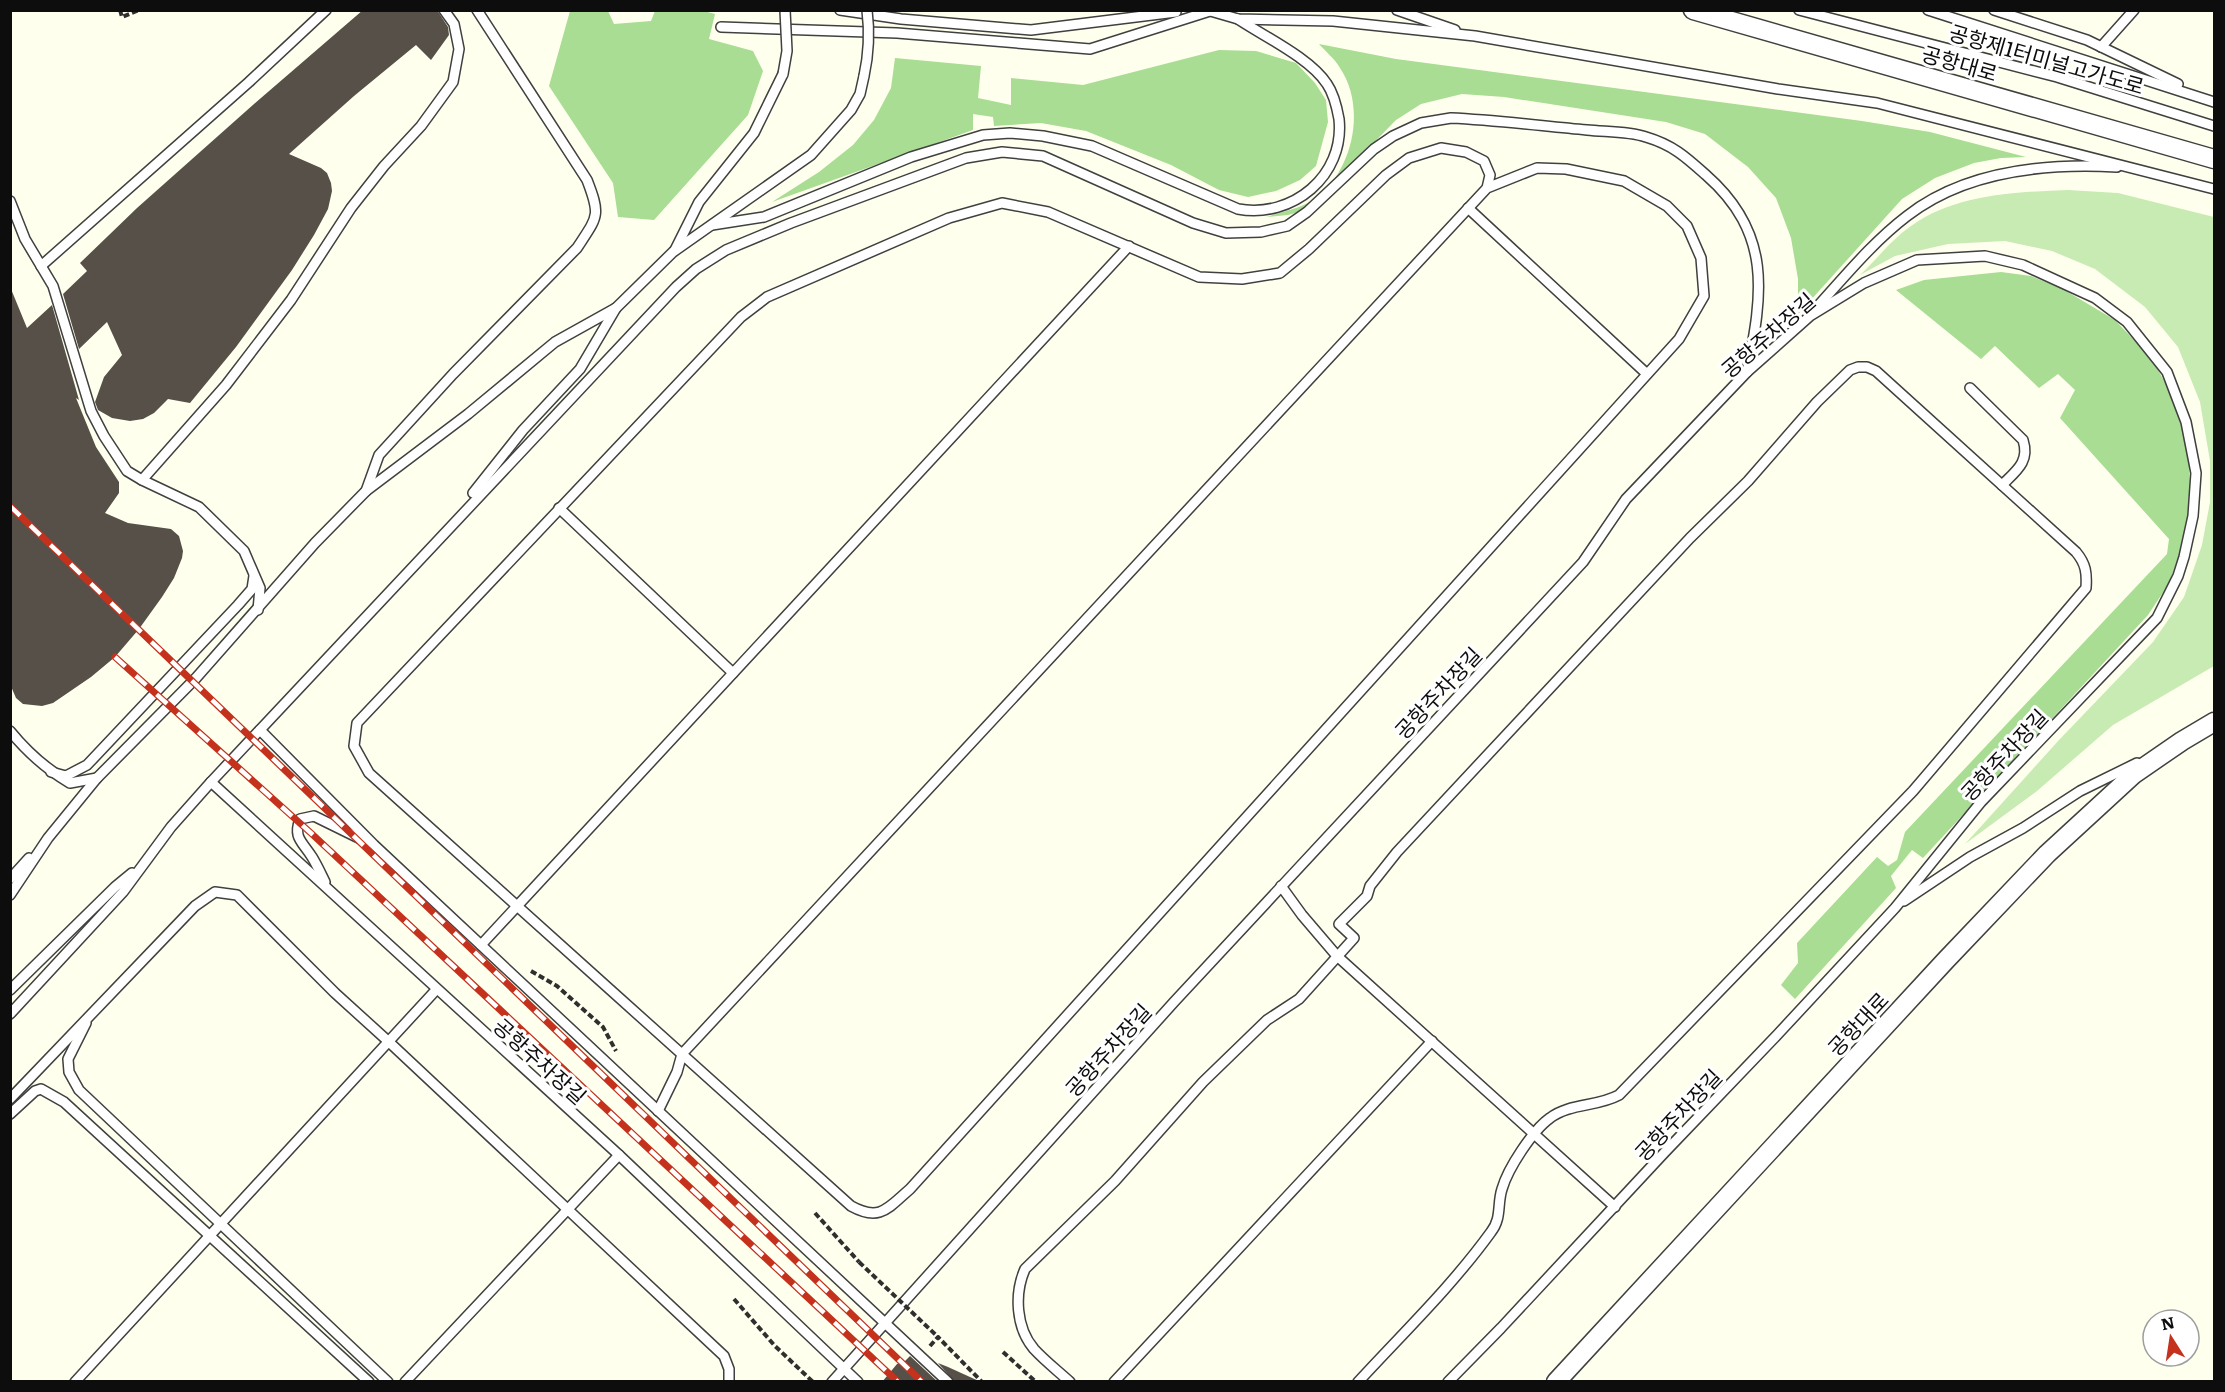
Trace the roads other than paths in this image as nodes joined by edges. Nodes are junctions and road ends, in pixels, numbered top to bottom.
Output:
1 (326, 10) edge
2 (444, 10) edge
3 (477, 10) edge
4 (785, 10) edge
5 (840, 10) edge
6 (867, 10) edge
7 (1148, 10) edge
8 (1397, 10) edge
9 (1693, 10) edge
10 (1799, 10) edge
11 (1928, 10) edge
12 (1994, 10) edge
13 (2134, 10) edge
14 (1209, 11) edge
15 (1176, 12) junction
16 (1238, 20) junction
17 (722, 27) dead end
18 (1475, 36) junction
19 (2101, 46) junction
20 (2212, 101) edge
21 (2214, 126) edge
22 (2214, 159) edge
23 (2158, 173) junction
24 (1486, 188) junction
25 (2214, 189) edge
26 (10, 201) edge
27 (1468, 208) junction
28 (712, 225) junction
29 (1129, 246) junction
30 (674, 252) junction
31 (41, 266) junction
32 (616, 308) junction
33 (1810, 316) junction
34 (1747, 372) junction
35 (1647, 374) junction
36 (1970, 388) dead end
37 (142, 480) junction
38 (2002, 485) junction
39 (366, 491) junction
40 (558, 507) junction
41 (439, 537) junction
42 (254, 576) junction
43 (258, 610) junction
44 (734, 673) junction
45 (2214, 722) edge
46 (260, 730) junction
47 (10, 731) edge
48 (2182, 741) junction
49 (51, 772) junction
50 (97, 778) junction
51 (211, 782) junction
52 (48, 838) junction
53 (374, 845) junction
54 (143, 864) junction
55 (10, 879) edge
56 (1281, 886) junction
57 (329, 890) junction
58 (10, 895) edge
59 (517, 906) junction
60 (1895, 908) junction
61 (481, 945) junction
62 (1337, 956) junction
63 (10, 990) edge
64 (436, 990) junction
65 (10, 1014) edge
66 (90, 1014) junction
67 (1432, 1041) junction
68 (389, 1042) junction
69 (682, 1054) junction
70 (10, 1099) edge
71 (658, 1111) junction
72 (10, 1114) edge
73 (1534, 1134) junction
74 (619, 1155) junction
75 (1615, 1207) junction
76 (567, 1210) junction
77 (221, 1223) junction
78 (210, 1235) junction
79 (886, 1323) junction
80 (844, 1369) junction
81 (75, 1382) edge
82 (369, 1382) edge
83 (388, 1382) edge
84 (405, 1382) edge
85 (729, 1382) edge
86 (832, 1382) edge
87 (858, 1382) edge
88 (948, 1382) edge
89 (1070, 1382) edge
90 (1114, 1382) edge
91 (1358, 1382) edge
92 (1448, 1382) edge
93 (1556, 1382) edge

1 - 31 lane
2 - 37 lane
3 - 39 lane
4 - 30 lane, bridge
5 - 15 lane
6 - 28 lane, bridge
7 - 15 lane
8 - 18 lane
9 - 22 street, 공항대로
10 - 21 lane, 공항제1터미널고가도로
11 - 20 lane
12 - 19 lane, 공항제1터미널고가도로
13 - 19 lane
14 - 15 lane
14 - 16 lane
14 - 17 lane
16 - 18 lane
16 - 28 lane
18 - 23 lane
19 - 20 lane, 공항제1터미널고가도로
23 - 25 lane
23 - 33 lane
24 - 27 lane
24 - 29 lane
24 - 35 lane
26 - 31 lane
27 - 35 lane
27 - 69 lane
28 - 30 lane
29 - 40 lane
29 - 44 lane
30 - 32 lane
31 - 37 lane
32 - 39 lane
32 - 41 lane
33 - 34 lane, 공항주차장길
33 - 60 lane, 공항주차장길
34 - 41 lane
34 - 56 lane, 공항주차장길
35 - 69 lane
36 - 38 lane
37 - 42 lane
38 - 62 lane
38 - 73 lane
39 - 43 lane
40 - 44 lane
40 - 59 lane
41 - 46 lane
42 - 43 lane
42 - 49 lane
43 - 50 lane
44 - 59 lane
45 - 48 street, 공항대로
46 - 51 lane
46 - 53 lane, 공항주차장길
47 - 49 lane
48 - 60 lane
48 - 93 street, 공항대로
49 - 50 lane
50 - 52 lane
51 - 54 lane
51 - 57 lane, 공항주차장길
52 - 55 lane
52 - 58 lane
53 - 57 lane
53 - 61 lane, 공항주차장길
54 - 63 lane
54 - 65 lane
56 - 62 lane
56 - 79 lane, 공항주차장길
57 - 64 lane, 공항주차장길
59 - 61 lane
59 - 69 lane
60 - 75 lane, 공항주차장길
61 - 71 lane, 공항주차장길
62 - 67 lane
62 - 89 lane
64 - 68 lane
64 - 74 lane, 공항주차장길
66 - 68 lane
66 - 70 lane
66 - 77 lane
67 - 73 lane
67 - 90 lane
68 - 76 lane
68 - 77 lane
69 - 71 lane
71 - 79 lane, 공항주차장길
72 - 78 lane
73 - 75 lane
73 - 91 lane
74 - 76 lane
74 - 80 lane, 공항주차장길
75 - 92 lane, 공항주차장길
76 - 84 lane
76 - 85 lane
77 - 78 lane
77 - 83 lane
78 - 81 lane
78 - 82 lane
79 - 80 lane, 공항주차장길
79 - 88 lane, 공항주차장길
80 - 86 lane, 공항주차장길
80 - 87 lane, 공항주차장길

